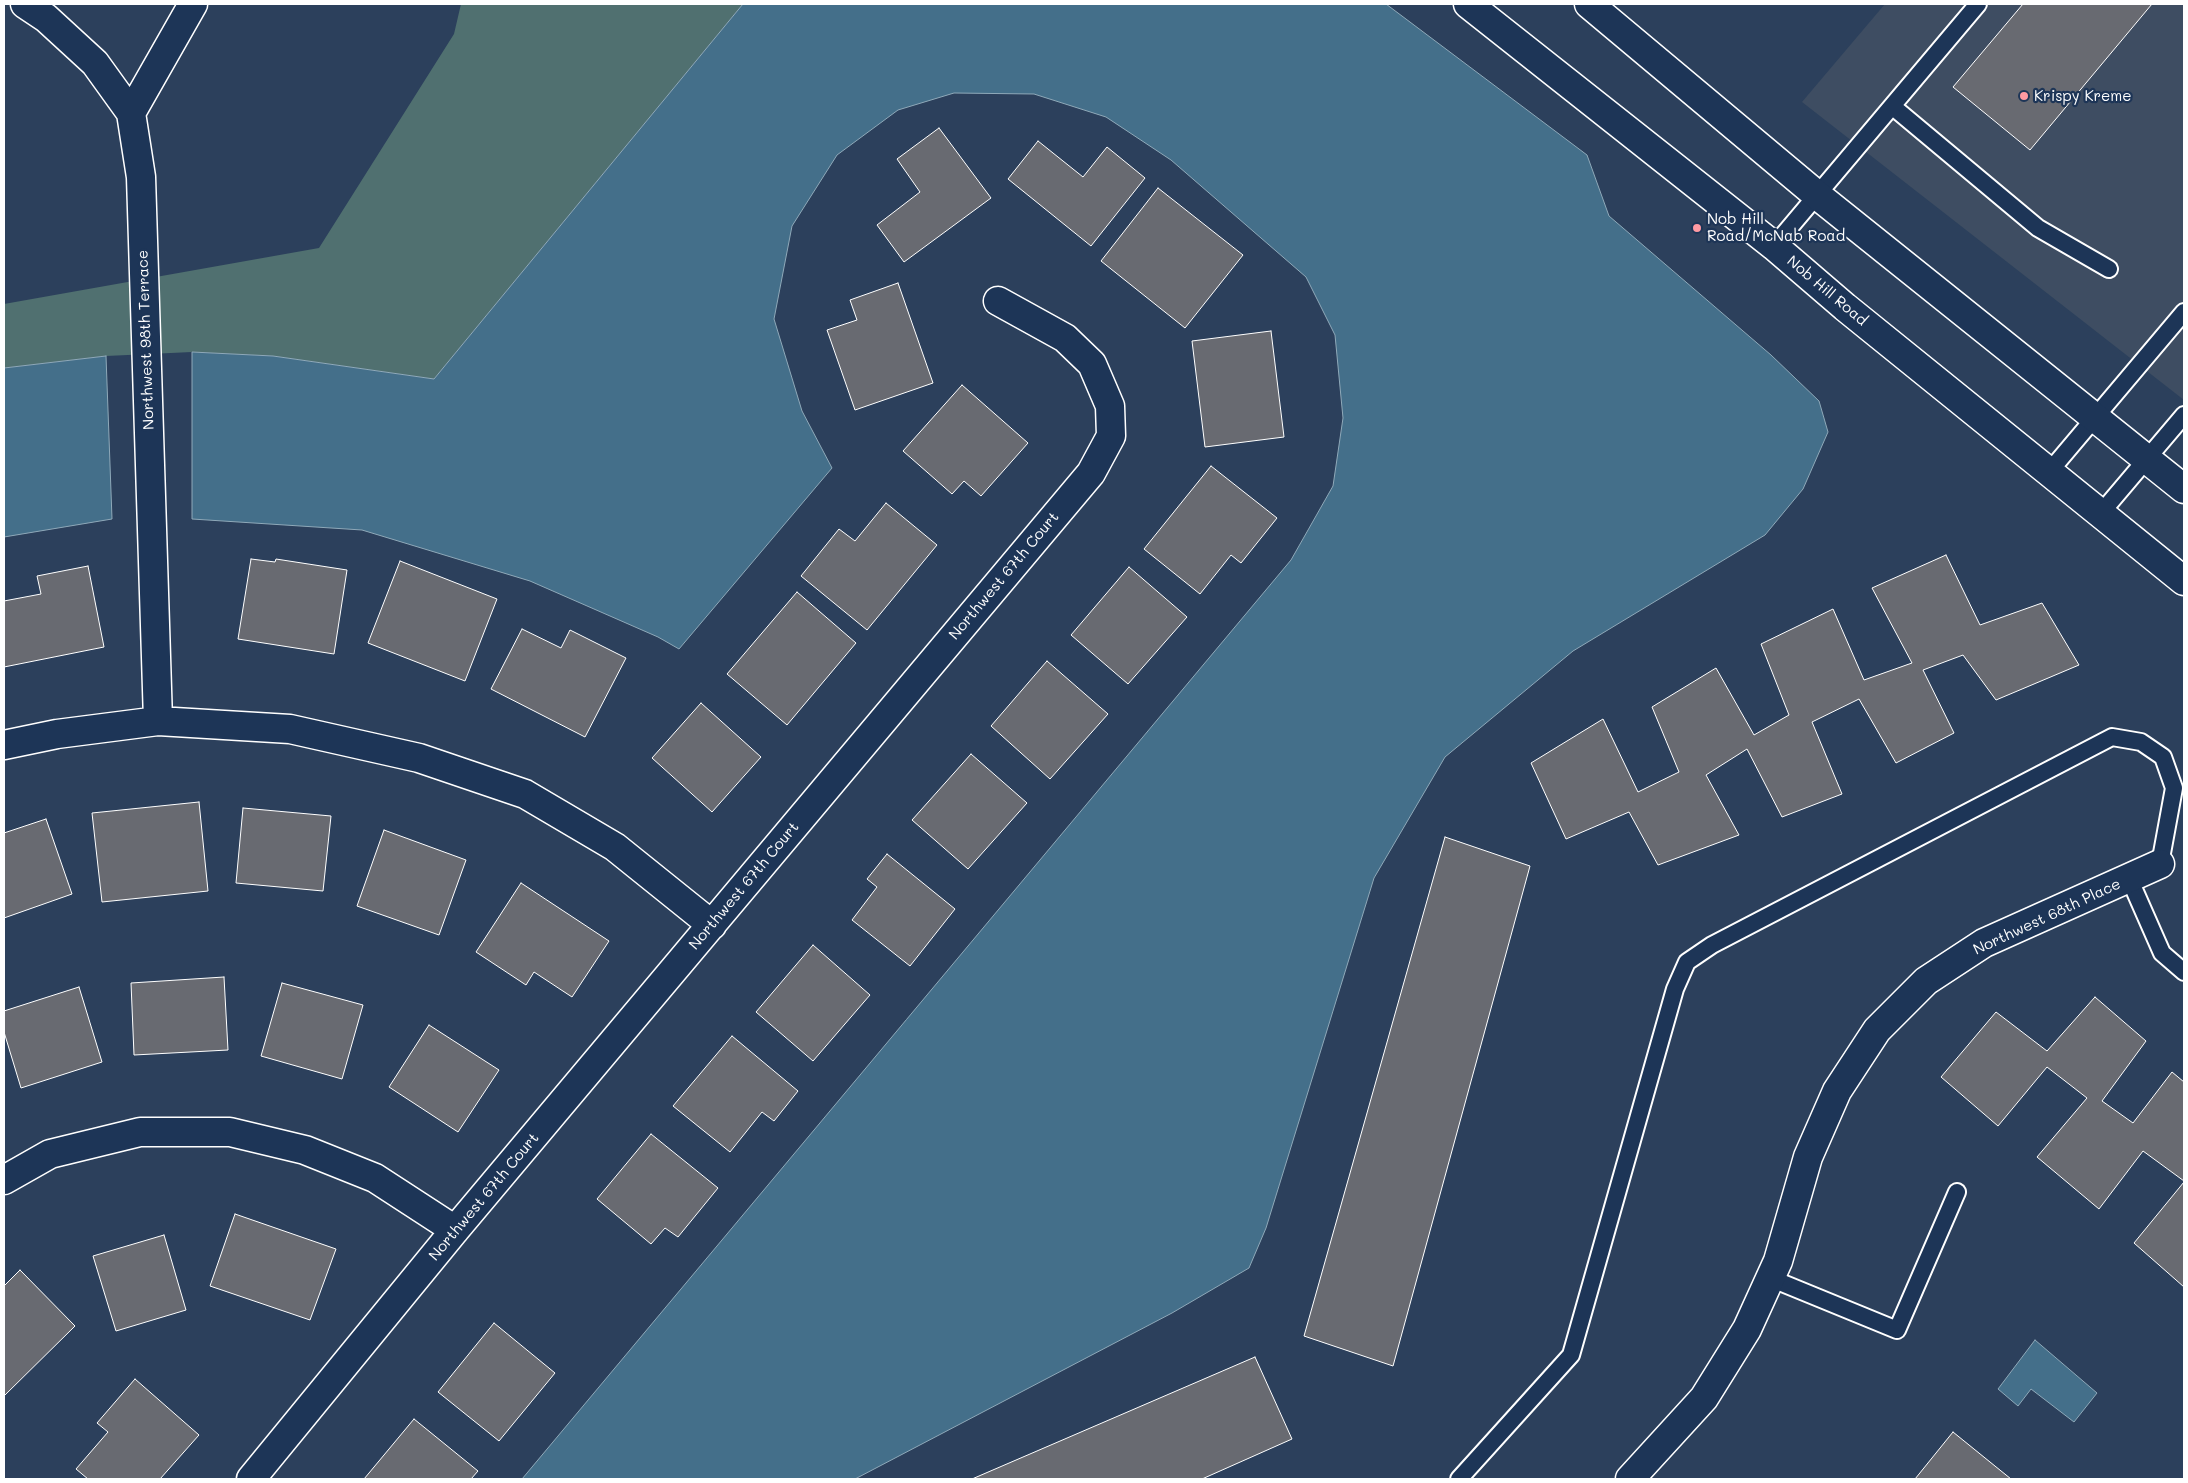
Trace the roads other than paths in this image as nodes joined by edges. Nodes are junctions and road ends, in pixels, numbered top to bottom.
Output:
1 (25, 4) edge
2 (193, 4) edge
3 (1468, 4) edge
4 (1589, 4) edge
5 (1978, 4) edge
6 (1892, 106) junction
7 (131, 113) junction
8 (1817, 195) junction
9 (1774, 246) junction
10 (2110, 269) dead end
11 (998, 301) dead end
12 (2184, 312) edge
13 (2184, 414) edge
14 (2094, 419) junction
15 (2147, 459) junction
16 (2049, 472) junction
17 (2184, 489) edge
18 (2101, 513) junction
19 (2184, 581) edge
20 (158, 721) junction
21 (4, 745) edge
22 (2160, 864) joint
23 (2129, 878) junction
24 (712, 925) junction
25 (2184, 972) edge
26 (4, 1180) edge
27 (1957, 1192) dead end
28 (456, 1230) junction
29 (1770, 1278) junction
30 (251, 1479) edge
31 (1459, 1479) edge
32 (1630, 1479) edge

1 - 7 street, Northwest 98th Terrace
2 - 7 street
3 - 9 street, Nob Hill Road
4 - 8 street
5 - 6 lane
6 - 8 lane
6 - 10 lane
7 - 20 street, Northwest 98th Terrace
8 - 9 lane
8 - 14 street
9 - 16 street, Nob Hill Road
11 - 24 street, Northwest 67th Court
12 - 14 lane
13 - 15 lane
14 - 15 street
14 - 16 lane
15 - 17 street
15 - 18 lane
16 - 18 street, Nob Hill Road
18 - 19 street, Nob Hill Road
20 - 21 street
20 - 24 street
22 - 23 street, Northwest 68th Place
22 - 31 lane
23 - 25 lane
23 - 29 street, Northwest 68th Place
24 - 28 street, Northwest 67th Court
26 - 28 street
27 - 29 lane
28 - 30 street, Northwest 67th Court
29 - 32 street, Northwest 68th Place

